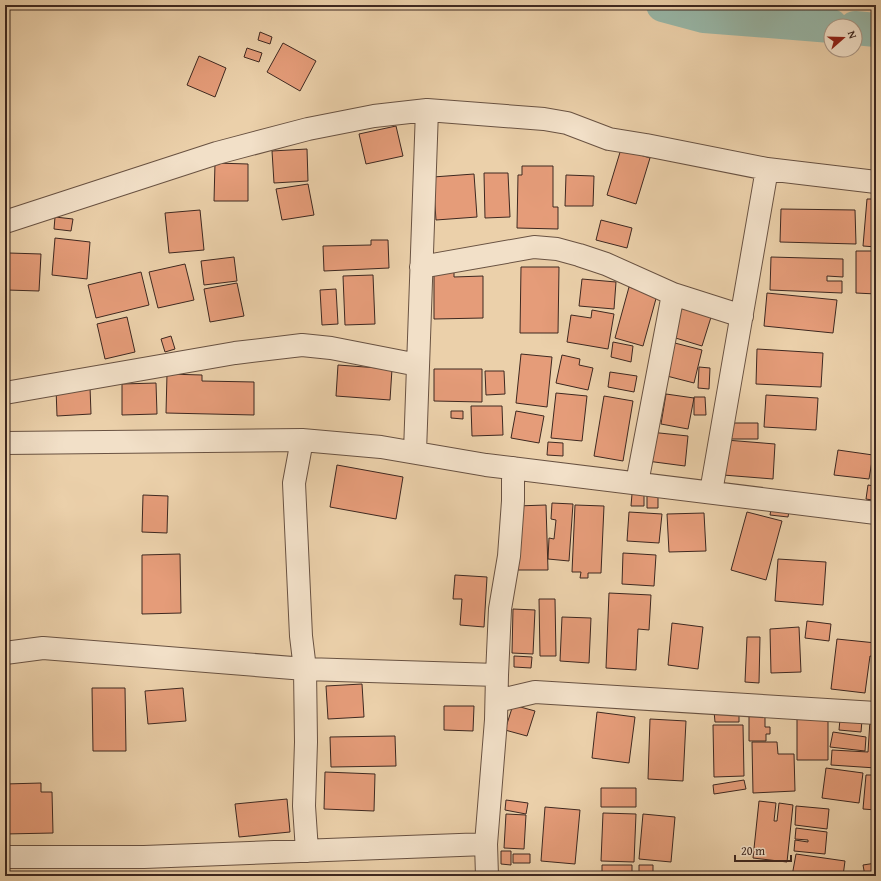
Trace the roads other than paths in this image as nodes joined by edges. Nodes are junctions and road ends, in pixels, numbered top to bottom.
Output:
1 (427, 110) junction
2 (767, 169) junction
3 (876, 182) edge
4 (5, 222) edge
5 (421, 267) junction
6 (673, 294) junction
7 (742, 316) junction
8 (418, 365) junction
9 (5, 394) edge
10 (302, 440) junction
11 (5, 443) edge
12 (415, 452) junction
13 (513, 468) junction
14 (637, 483) junction
15 (711, 492) junction
16 (876, 512) edge
17 (5, 652) edge
18 (305, 669) junction
19 (497, 675) junction
20 (496, 701) junction
21 (876, 714) edge
22 (486, 844) junction
23 (307, 851) junction
24 (5, 857) edge
25 (487, 876) edge

1 - 2 street
1 - 4 street
1 - 5 street
2 - 3 street
2 - 7 street
5 - 6 street
5 - 8 street
6 - 7 street
6 - 14 street
7 - 15 street
8 - 9 street
8 - 12 street
10 - 11 street
10 - 12 street
10 - 18 street
12 - 13 street
13 - 14 street
13 - 19 street
14 - 15 street
15 - 16 street
17 - 18 street
18 - 19 street
18 - 23 street
19 - 20 street
20 - 21 street
20 - 22 street
22 - 23 street
22 - 25 street
23 - 24 street

